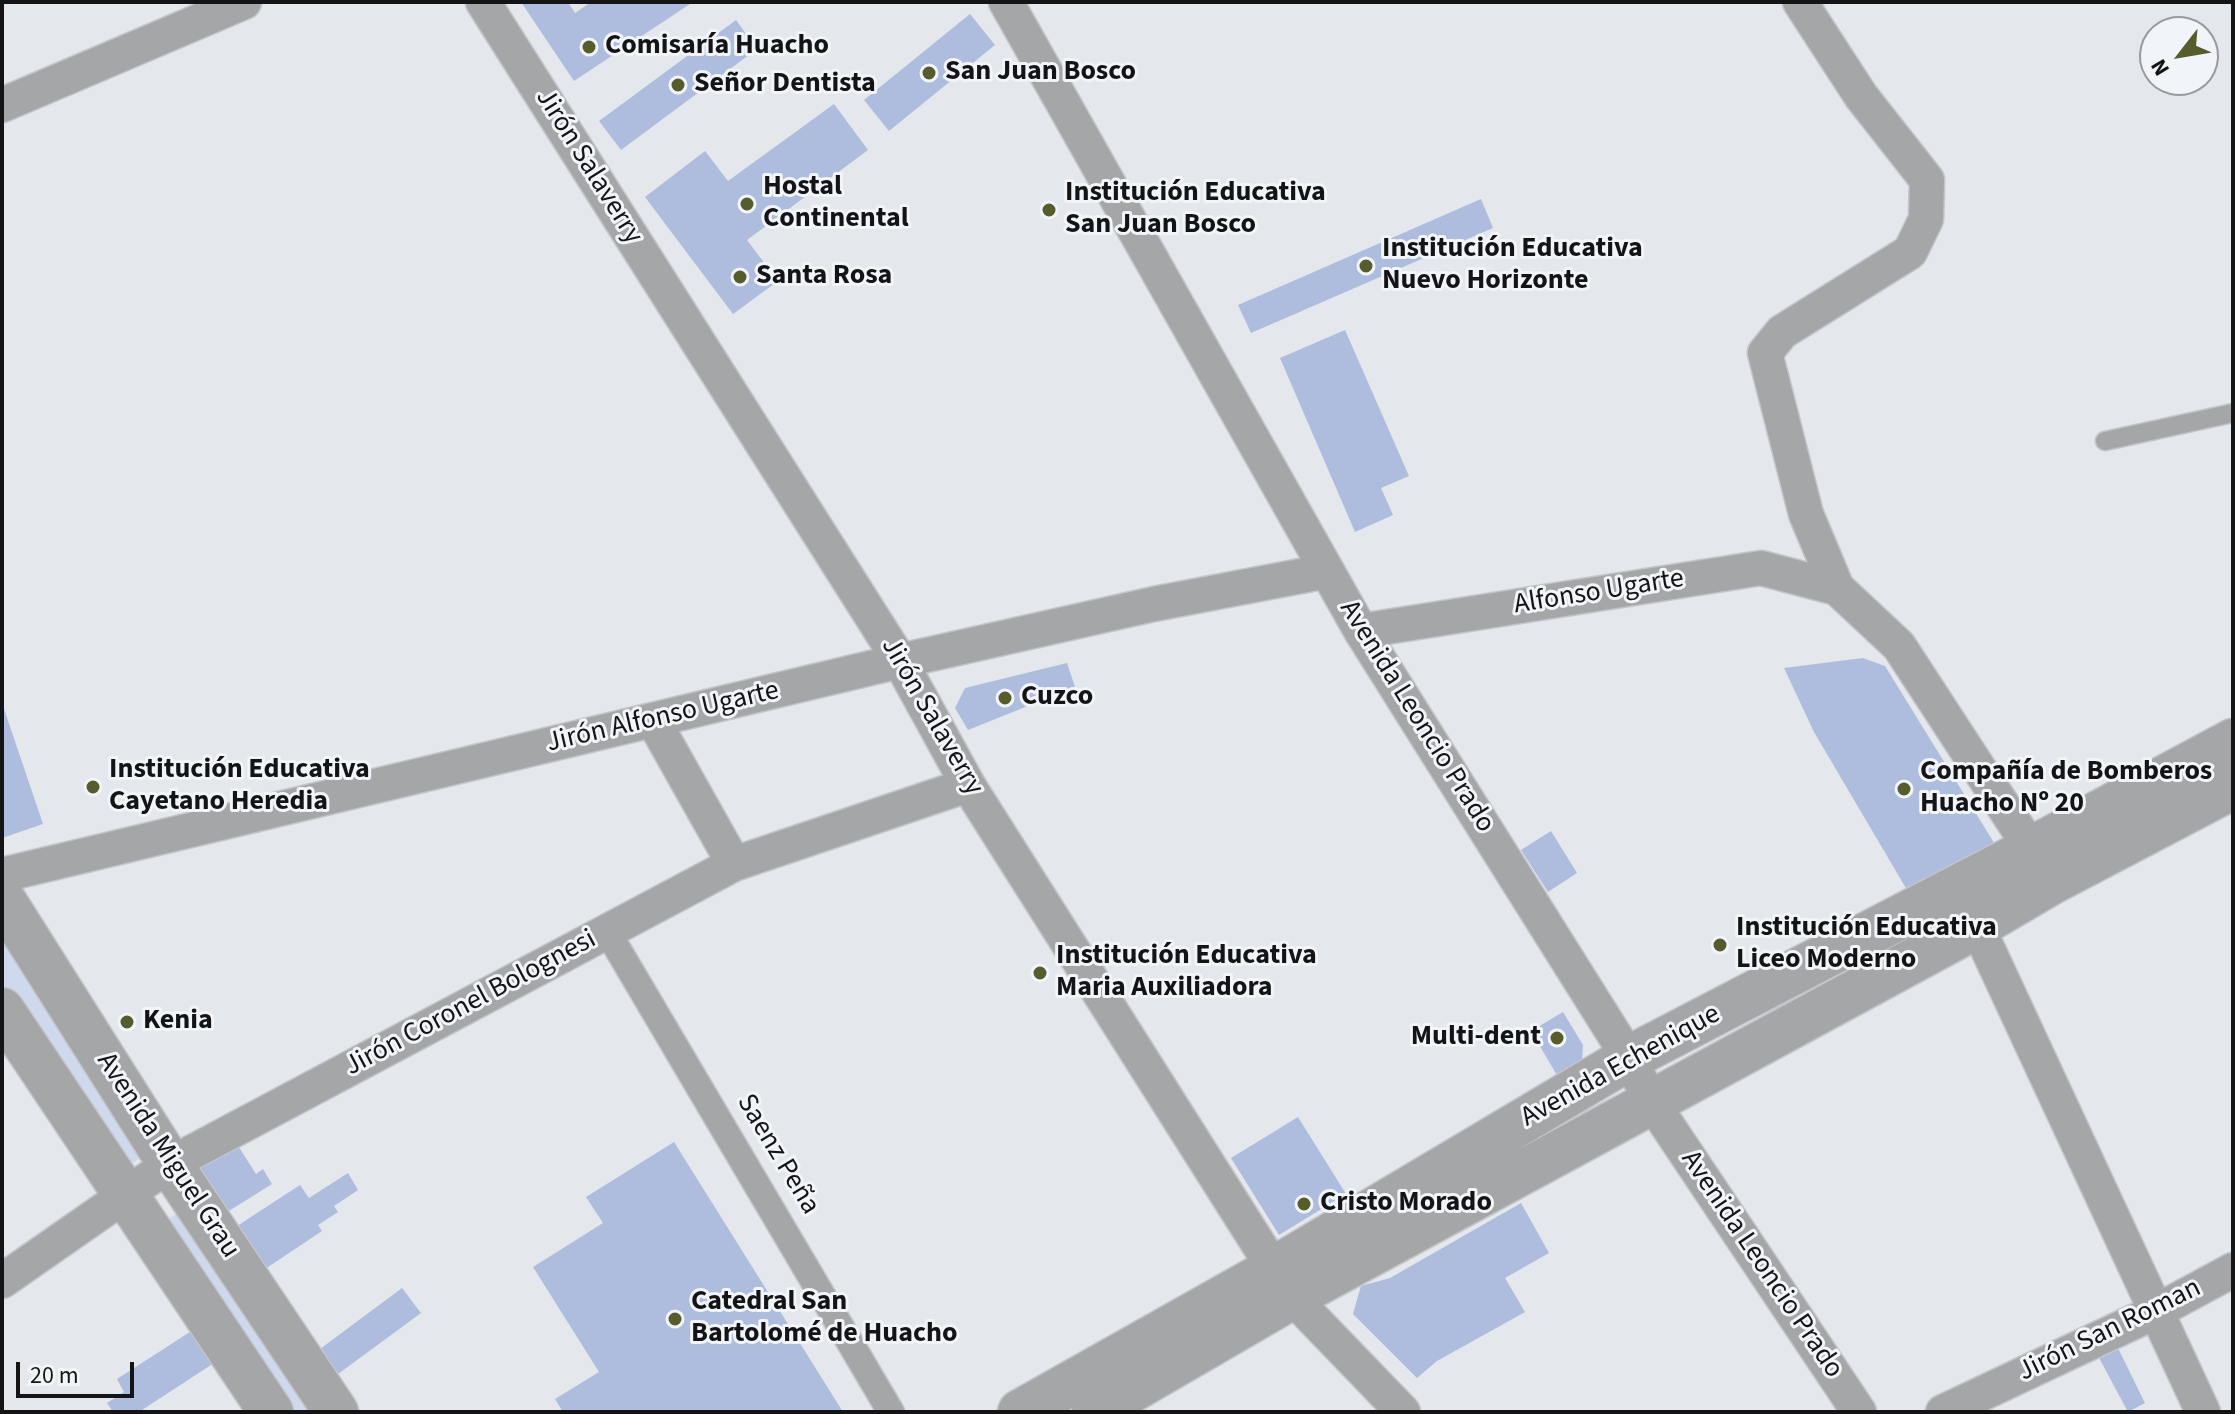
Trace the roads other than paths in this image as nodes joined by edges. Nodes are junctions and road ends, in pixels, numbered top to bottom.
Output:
1 (244, 2) edge
2 (483, 2) edge
3 (1006, 2) edge
4 (1800, 2) edge
5 (2, 105) edge
6 (2233, 413) edge
7 (2105, 441) dead end
8 (1327, 571) junction
9 (1837, 588) junction
10 (1361, 631) junction
11 (900, 661) junction
12 (653, 720) junction
13 (2233, 741) edge
14 (968, 785) junction
15 (2233, 787) edge
16 (734, 864) junction
17 (2042, 865) junction
18 (2, 875) edge
19 (2, 898) edge
20 (1977, 926) junction
21 (607, 931) junction
22 (2, 1010) edge
23 (1629, 1058) junction
24 (1651, 1101) junction
25 (170, 1164) junction
26 (126, 1194) junction
27 (2233, 1270) edge
28 (2, 1281) edge
29 (1283, 1283) junction
30 (2157, 1311) junction
31 (271, 1412) edge
32 (336, 1412) edge
33 (891, 1412) edge
34 (1020, 1412) edge
35 (1094, 1412) edge
36 (1403, 1412) edge
37 (1859, 1412) edge
38 (1943, 1412) edge
39 (2203, 1412) edge

1 - 5 street
2 - 11 street, Jirón Salaverry
3 - 8 street, Avenida Leoncio Prado
4 - 9 street
6 - 7 lane
8 - 10 street, Avenida Leoncio Prado
8 - 11 street, Jirón Alfonso Ugarte
9 - 10 street, Alfonso Ugarte
9 - 17 street
10 - 23 street, Avenida Leoncio Prado
11 - 12 street, Jirón Alfonso Ugarte
11 - 14 street, Jirón Salaverry
12 - 16 street
12 - 18 street, Jirón Alfonso Ugarte
13 - 17 street, Avenida Echenique
14 - 16 street, Jirón Coronel Bolognesi
14 - 29 street, Jirón Salaverry
15 - 17 street, Avenida Echenique
16 - 21 street, Jirón Coronel Bolognesi
17 - 20 street, Avenida Echenique
17 - 23 street, Avenida Echenique
19 - 25 street, Avenida Miguel Grau
20 - 24 street, Avenida Echenique
20 - 30 street
21 - 25 street, Jirón Coronel Bolognesi
21 - 33 street, Saenz Peña
22 - 26 street, Avenida Miguel Grau
23 - 24 street, Avenida Leoncio Prado
23 - 29 street, Avenida Echenique
24 - 29 street, Avenida Echenique
24 - 37 street, Avenida Leoncio Prado
25 - 26 street, Jirón Coronel Bolognesi
25 - 32 street, Avenida Miguel Grau
26 - 28 street, Jirón Coronel Bolognesi
26 - 31 street, Avenida Miguel Grau
27 - 30 street, Jirón San Roman
29 - 34 street, Avenida Echenique
29 - 35 street, Avenida Echenique
29 - 36 street, Jirón Salaverry
30 - 38 street, Jirón San Roman
30 - 39 street

